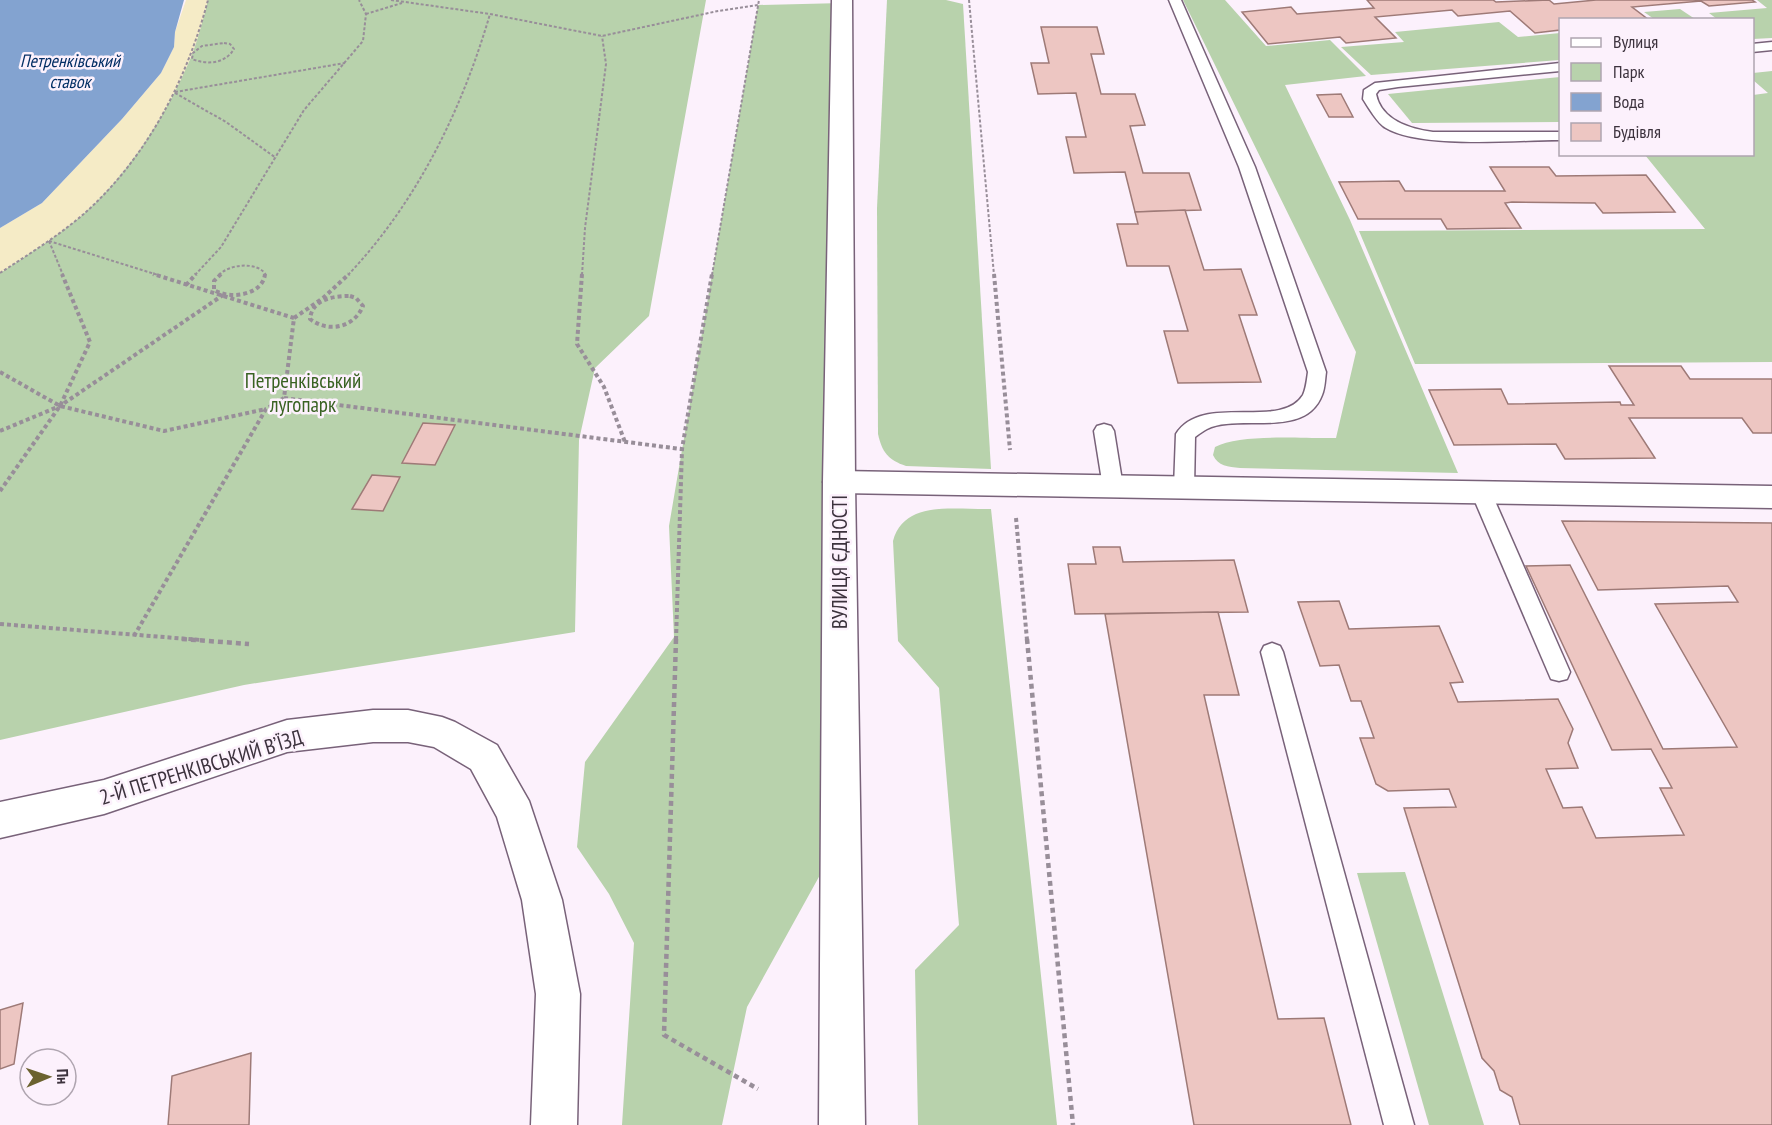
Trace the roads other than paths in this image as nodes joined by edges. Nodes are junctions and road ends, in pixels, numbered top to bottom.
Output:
1 (842, 0) edge
2 (1175, 0) edge
3 (1772, 46) edge
4 (1754, 48) edge
5 (1559, 67) edge
6 (1559, 136) edge
7 (1104, 431) dead end
8 (838, 482) junction
9 (1113, 487) junction
10 (1184, 488) junction
11 (1481, 492) junction
12 (1772, 497) edge
13 (1272, 651) dead end
14 (1559, 672) dead end
15 (0, 820) edge
16 (554, 1125) edge
17 (842, 1125) edge
18 (1399, 1125) edge

1 - 8 street, ВУЛИЦЯ ЄДНОСТІ
2 - 10 lane
3 - 4 lane
5 - 6 lane
7 - 9 lane
8 - 9 street
8 - 17 street, ВУЛИЦЯ ЄДНОСТІ
9 - 10 street
10 - 11 street
11 - 12 street
11 - 14 lane
13 - 18 lane
15 - 16 street, 2-Й ПЕТРЕНКІВСЬКИЙ В’ЇЗД

